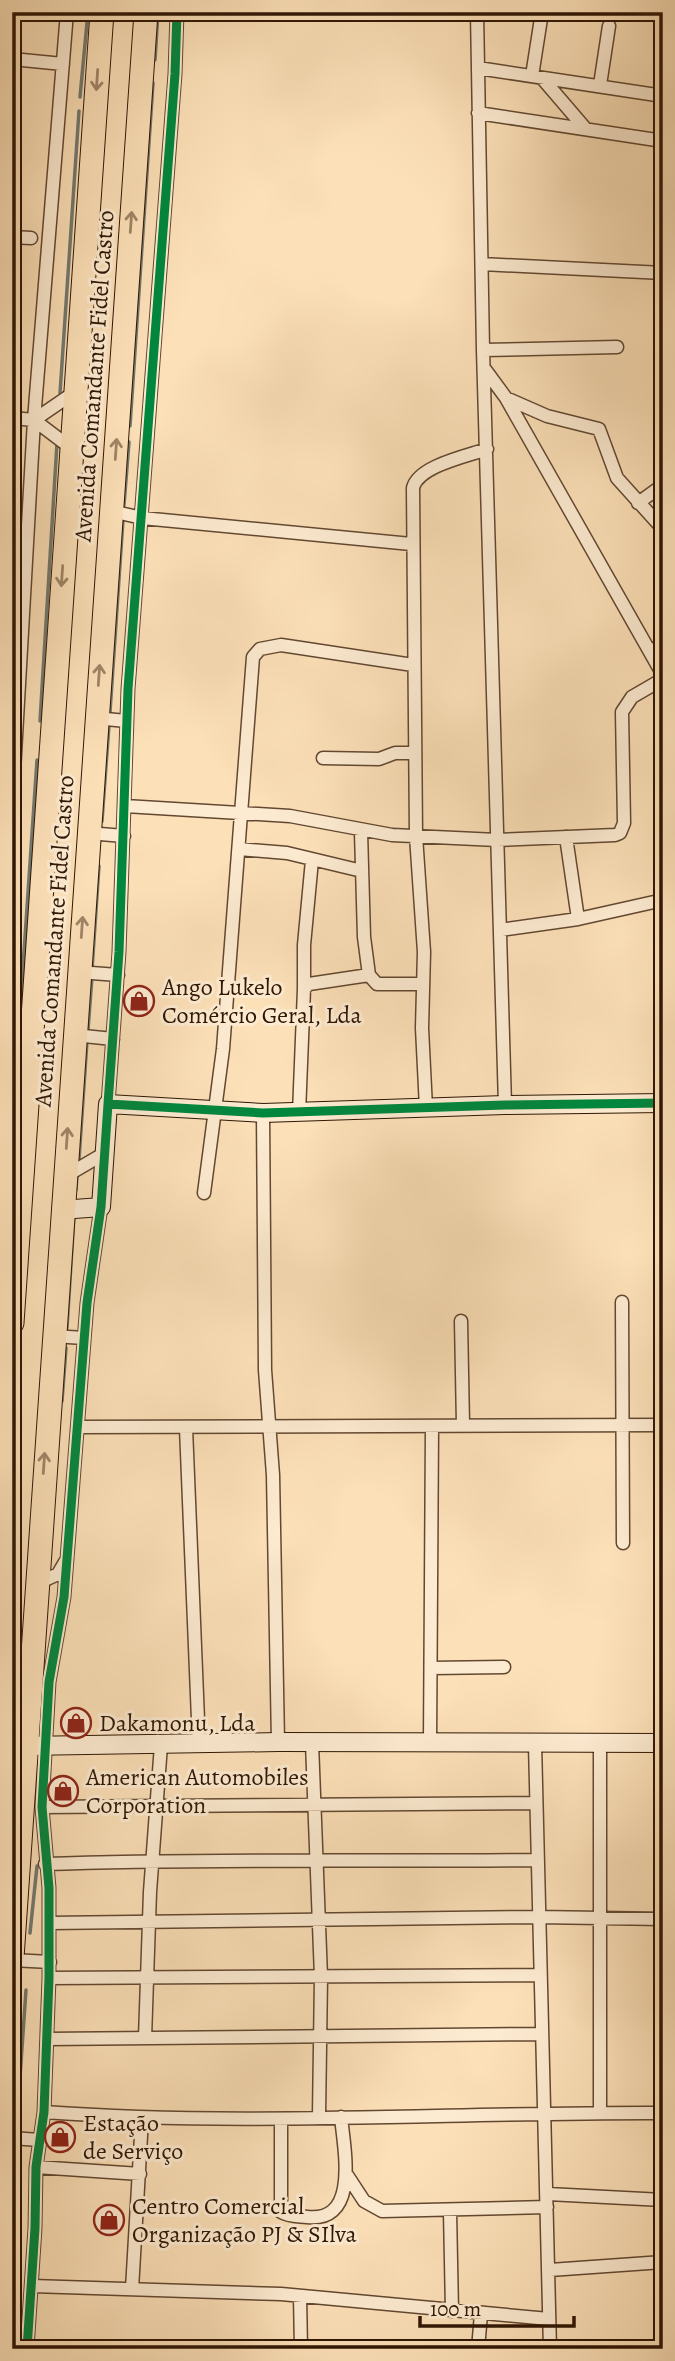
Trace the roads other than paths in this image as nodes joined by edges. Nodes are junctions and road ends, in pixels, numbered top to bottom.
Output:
1 (66, 12) edge
2 (102, 12) edge
3 (146, 12) edge
4 (177, 12) edge
5 (477, 12) edge
6 (541, 12) edge
7 (609, 26) dead end
8 (12, 59) edge
9 (63, 64) junction
10 (478, 68) junction
11 (537, 77) junction
12 (600, 85) junction
13 (663, 96) edge
14 (478, 113) junction
15 (584, 127) junction
16 (663, 141) edge
17 (12, 237) edge
18 (31, 238) dead end
19 (482, 264) junction
20 (663, 273) edge
21 (617, 346) dead end
22 (483, 350) junction
23 (484, 368) junction
24 (75, 392) junction
25 (506, 398) junction
26 (12, 418) edge
27 (34, 420) junction
28 (71, 448) junction
29 (487, 449) junction
30 (663, 485) edge
31 (638, 503) junction
32 (111, 511) junction
33 (142, 518) junction
34 (663, 529) edge
35 (411, 544) junction
36 (663, 644) edge
37 (650, 652) junction
38 (414, 665) junction
39 (15, 668) edge
40 (663, 677) edge
41 (96, 719) junction
42 (126, 721) junction
43 (414, 753) junction
44 (323, 758) dead end
45 (125, 806) junction
46 (12, 807) edge
47 (241, 814) junction
48 (361, 832) junction
49 (88, 833) junction
50 (124, 836) junction
51 (415, 836) junction
52 (566, 837) junction
53 (497, 840) junction
54 (239, 849) junction
55 (312, 860) junction
56 (362, 870) junction
57 (663, 900) edge
58 (578, 919) junction
59 (500, 930) junction
60 (78, 972) junction
61 (118, 975) junction
62 (369, 975) junction
63 (422, 984) junction
64 (303, 989) junction
65 (74, 1035) junction
66 (113, 1039) junction
67 (21, 1069) edge
68 (663, 1103) edge
69 (108, 1104) junction
70 (505, 1104) junction
71 (426, 1108) junction
72 (215, 1109) junction
73 (263, 1113) junction
74 (299, 1113) junction
75 (105, 1153) junction
76 (64, 1177) junction
77 (204, 1193) dead end
78 (100, 1207) junction
79 (61, 1210) junction
80 (622, 1302) dead end
81 (461, 1321) dead end
82 (12, 1323) edge
83 (53, 1336) junction
84 (84, 1338) junction
85 (463, 1425) junction
86 (663, 1425) edge
87 (622, 1426) junction
88 (79, 1427) junction
89 (269, 1427) junction
90 (432, 1427) junction
91 (186, 1428) junction
92 (43, 1493) junction
93 (72, 1495) junction
94 (40, 1535) junction
95 (69, 1537) junction
96 (623, 1543) dead end
97 (67, 1555) junction
98 (36, 1584) junction
99 (503, 1667) dead end
100 (430, 1668) junction
101 (278, 1742) junction
102 (600, 1742) junction
103 (312, 1743) junction
104 (662, 1743) edge
105 (199, 1744) junction
106 (430, 1744) junction
107 (535, 1744) junction
108 (161, 1745) junction
109 (35, 1746) junction
110 (314, 1803) junction
111 (535, 1803) junction
112 (662, 1804) edge
113 (158, 1806) junction
114 (42, 1807) junction
115 (662, 1859) edge
116 (153, 1860) junction
117 (536, 1860) junction
118 (318, 1863) junction
119 (45, 1864) junction
120 (538, 1917) junction
121 (599, 1918) junction
122 (663, 1919) edge
123 (318, 1920) junction
124 (151, 1921) junction
125 (49, 1923) junction
126 (12, 1959) edge
127 (50, 1962) junction
128 (662, 1973) edge
129 (539, 1975) junction
130 (321, 1977) junction
131 (49, 1978) junction
132 (149, 1978) junction
133 (663, 2021) edge
134 (541, 2034) junction
135 (321, 2035) junction
136 (145, 2038) junction
137 (47, 2039) junction
138 (663, 2063) edge
139 (44, 2112) junction
140 (544, 2113) junction
141 (600, 2113) junction
142 (319, 2116) junction
143 (341, 2117) junction
144 (142, 2119) junction
145 (281, 2119) junction
146 (12, 2138) edge
147 (39, 2140) junction
148 (36, 2167) junction
149 (140, 2174) junction
150 (347, 2175) junction
151 (663, 2200) edge
152 (547, 2201) junction
153 (450, 2211) junction
154 (663, 2262) edge
155 (550, 2270) junction
156 (32, 2286) junction
157 (132, 2289) junction
158 (300, 2296) junction
159 (452, 2311) junction
160 (481, 2314) junction
161 (549, 2319) junction
162 (27, 2349) edge
163 (301, 2349) edge
164 (478, 2349) edge
165 (550, 2349) edge

1 - 9 street
2 -> 24 highway, Avenida Comandante Fidel Castro
32 -> 3 highway, Avenida Comandante Fidel Castro
4 - 33 street
5 - 10 street
6 - 11 street
7 - 12 street
8 - 9 street
9 - 27 street
10 - 11 street
10 - 14 street
11 - 12 street
11 - 15 street
12 - 13 street
14 - 15 street
14 - 19 street
15 - 16 street
17 - 18 street
19 - 20 street
19 - 22 street
21 - 22 street
22 - 23 street
23 - 25 street
23 - 29 street
24 - 27 street
24 - 28 highway, Avenida Comandante Fidel Castro
25 - 31 street
25 - 37 street
26 - 27 street
27 - 28 street
27 - 39 street
28 -> 67 highway, Avenida Comandante Fidel Castro
29 - 35 street
29 - 53 street
30 - 31 street
31 - 34 street
32 - 33 street
41 -> 32 highway, Avenida Comandante Fidel Castro
33 - 35 street
33 - 42 street
35 - 38 street
36 - 37 street
37 - 40 street
38 - 43 street
38 - 47 street
39 - 46 street
40 - 52 street
41 - 42 street
41 - 49 highway, Avenida Comandante Fidel Castro
42 - 45 street
43 - 44 street
43 - 51 street
45 - 47 street
45 - 50 street
47 - 48 street
47 - 54 street
48 - 51 street
48 - 56 street
49 - 50 street
60 -> 49 highway, Avenida Comandante Fidel Castro
50 - 61 street
51 - 53 street
51 - 63 street
52 - 53 street
52 - 58 street
53 - 59 street
54 - 55 street
54 - 72 street
55 - 56 street
55 - 64 street
56 - 62 street
57 - 58 street
58 - 59 street
59 - 70 street
60 - 61 street
60 - 65 highway, Avenida Comandante Fidel Castro
61 - 66 street
62 - 63 street
62 - 64 street
63 - 71 street
64 - 74 street
65 - 66 street
76 -> 65 highway, Avenida Comandante Fidel Castro
66 - 69 street
67 - 82 highway, Avenida Comandante Fidel Castro
68 - 70 street
69 - 72 street
69 - 75 street
70 - 71 street
71 - 74 street
72 - 73 street
72 - 77 street
73 - 74 street
73 - 89 street
75 - 76 street
75 - 78 street
76 - 79 highway, Avenida Comandante Fidel Castro
78 - 79 street
78 - 84 street
79 - 83 highway, Avenida Comandante Fidel Castro
80 - 87 street
81 - 85 street
83 - 84 street
92 -> 83 highway, Avenida Comandante Fidel Castro
84 - 88 street
85 - 87 street
85 - 90 street
86 - 87 street
87 - 96 street
88 - 91 street
88 - 93 street
89 - 90 street
89 - 91 street
89 - 101 street
90 - 100 street
91 - 105 street
92 - 93 street
92 - 94 highway, Avenida Comandante Fidel Castro
93 - 95 street
94 - 95 street
94 - 98 highway, Avenida Comandante Fidel Castro
95 - 97 street
97 - 98 street
97 - 109 street
98 - 109 highway, Avenida Comandante Fidel Castro
99 - 100 street
100 - 106 street
101 - 103 street
101 - 105 street
102 - 104 street
102 - 107 street
102 - 121 street
103 - 106 street
103 - 110 street
104 - 112 street
105 - 108 street
106 - 107 street
107 - 111 street
108 - 109 street
108 - 113 street
109 - 114 street
109 - 126 highway, Avenida Comandante Fidel Castro
110 - 111 street
110 - 113 street
110 - 118 street
111 - 117 street
112 - 115 street
113 - 114 street
113 - 116 street
114 - 119 street
115 - 122 street
116 - 118 street
116 - 119 street
116 - 124 street
117 - 118 street
117 - 120 street
118 - 123 street
119 - 125 street
120 - 121 street
120 - 123 street
120 - 129 street
121 - 122 street
121 - 141 street
122 - 128 street
123 - 124 street
123 - 130 street
124 - 125 street
124 - 132 street
125 - 127 street
126 - 127 street
127 - 131 street
128 - 133 street
129 - 130 street
129 - 134 street
130 - 132 street
130 - 135 street
131 - 132 street
131 - 137 street
132 - 136 street
134 - 135 street
134 - 140 street
135 - 136 street
135 - 142 street
136 - 137 street
137 - 139 street
138 - 141 street
139 - 144 street
139 - 147 street
140 - 141 street
140 - 143 street
140 - 152 street
142 - 143 street
142 - 145 street
143 - 150 street
144 - 145 street
144 - 149 street
145 - 150 street
146 - 147 street
147 - 148 street
148 - 149 street
148 - 156 street
149 - 157 street
150 - 153 street
151 - 152 street
152 - 153 street
152 - 155 street
153 - 159 street
154 - 155 street
155 - 161 street
156 - 157 street
156 - 162 street
157 - 158 street
158 - 159 street
158 - 163 street
159 - 160 street
160 - 161 street
160 - 164 street
161 - 165 street

